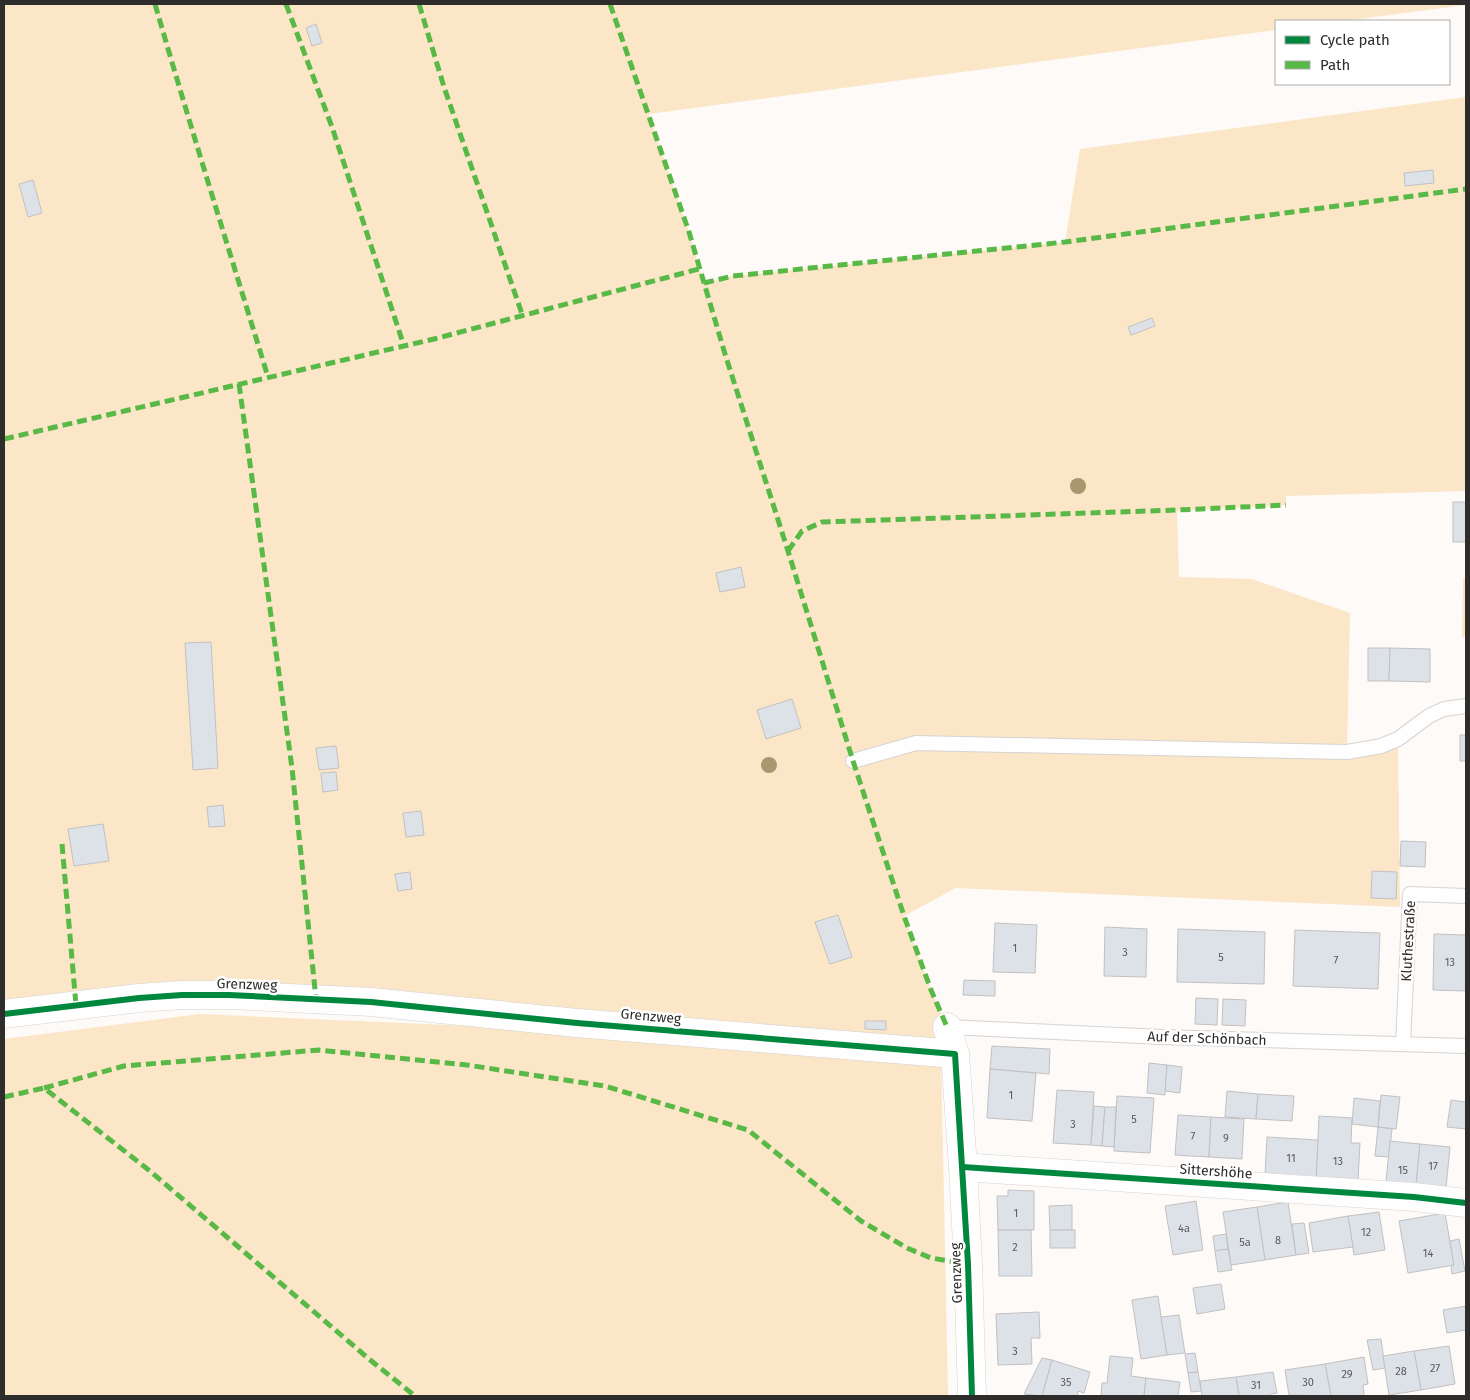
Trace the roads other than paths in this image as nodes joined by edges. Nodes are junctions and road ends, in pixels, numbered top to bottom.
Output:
1 (1466, 706) edge
2 (853, 762) dead end
3 (1466, 896) edge
4 (4, 1014) edge
5 (947, 1027) joint
6 (1404, 1044) junction
7 (1466, 1046) edge
8 (955, 1054) junction
9 (963, 1167) junction
10 (1466, 1203) edge
11 (972, 1396) edge

1 - 2 lane
3 - 6 lane, Kluthestraße
4 - 8 street, Grenzweg
5 - 6 lane, Auf der Schönbach
5 - 8 street, Grenzweg
6 - 7 lane, Auf der Schönbach
8 - 9 street, Grenzweg
9 - 10 street, Sittershöhe
9 - 11 street, Grenzweg

